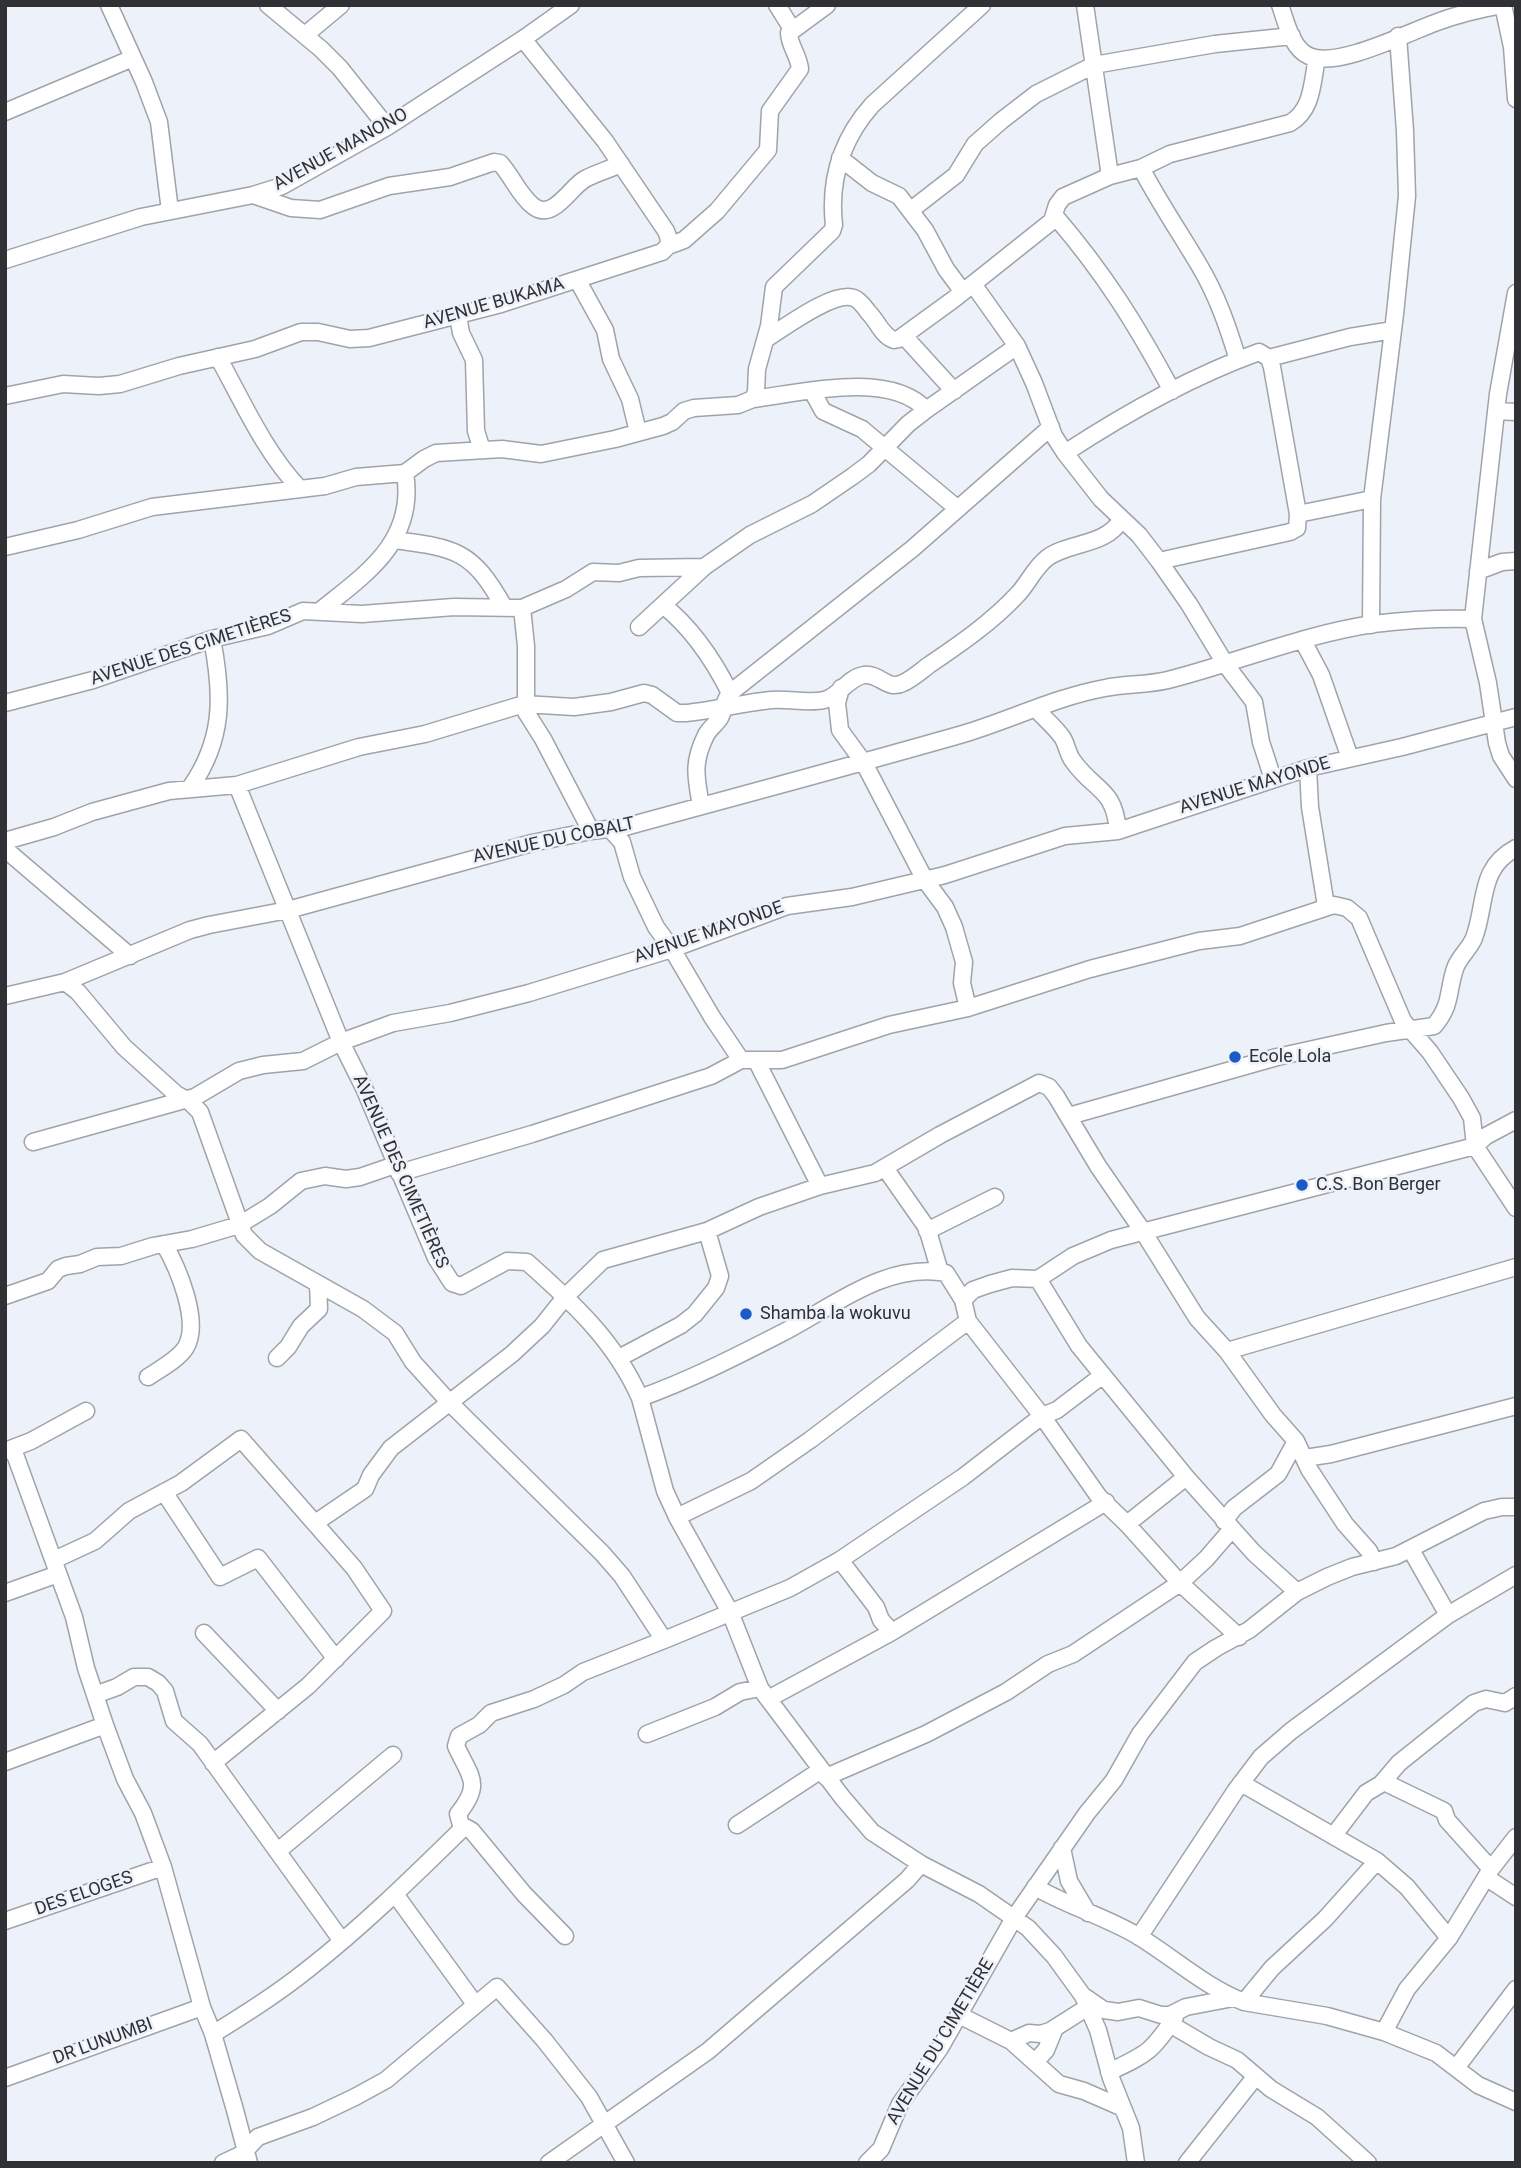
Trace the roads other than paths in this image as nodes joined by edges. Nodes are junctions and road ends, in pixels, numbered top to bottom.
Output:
1 (109, 5) edge
2 (268, 5) edge
3 (341, 5) edge
4 (571, 5) edge
5 (778, 5) edge
6 (827, 5) edge
7 (982, 5) edge
8 (1085, 5) edge
9 (1280, 5) edge
10 (1502, 5) edge
11 (792, 29) junction
12 (305, 35) junction
13 (1292, 36) junction
14 (1398, 36) junction
15 (523, 39) junction
16 (133, 58) junction
17 (1317, 58) junction
18 (1094, 65) junction
19 (1516, 99) edge
20 (5, 112) edge
21 (387, 127) junction
22 (840, 158) junction
23 (621, 164) junction
24 (1141, 169) junction
25 (1110, 176) junction
26 (253, 195) junction
27 (170, 211) junction
28 (911, 211) junction
29 (1055, 216) junction
30 (668, 246) junction
31 (5, 260) edge
32 (578, 281) junction
33 (968, 288) junction
34 (1516, 293) edge
35 (458, 315) junction
36 (1394, 330) junction
37 (904, 336) junction
38 (766, 339) junction
39 (1017, 346) junction
40 (218, 357) junction
41 (1269, 358) junction
42 (1238, 360) junction
43 (812, 391) junction
44 (954, 391) junction
45 (1172, 391) junction
46 (5, 396) edge
47 (753, 399) junction
48 (926, 410) junction
49 (1496, 411) junction
50 (1516, 412) edge
51 (1051, 427) junction
52 (638, 432) junction
53 (885, 448) junction
54 (482, 450) junction
55 (1065, 453) junction
56 (405, 474) junction
57 (300, 489) junction
58 (1372, 499) junction
59 (958, 509) junction
60 (1298, 514) junction
61 (1121, 520) junction
62 (394, 540) junction
63 (5, 547) edge
64 (1159, 561) junction
65 (1516, 561) edge
66 (704, 567) junction
67 (1478, 571) junction
68 (663, 605) junction
69 (504, 607) junction
70 (522, 608) junction
71 (321, 610) junction
72 (1474, 619) junction
73 (1371, 625) junction
74 (639, 627) dead end
75 (212, 639) junction
76 (1303, 641) junction
77 (1226, 665) junction
78 (841, 687) junction
79 (730, 693) junction
80 (5, 703) edge
81 (524, 704) junction
82 (722, 709) junction
83 (1036, 709) junction
84 (1516, 717) edge
85 (1494, 723) junction
86 (1350, 758) junction
87 (864, 763) junction
88 (1308, 768) junction
89 (1273, 779) junction
90 (1516, 779) edge
91 (237, 785) junction
92 (190, 788) junction
93 (701, 806) junction
94 (610, 829) junction
95 (591, 831) junction
96 (1118, 831) junction
97 (5, 841) edge
98 (1516, 848) edge
99 (5, 849) edge
100 (925, 880) junction
101 (1326, 906) junction
102 (288, 909) junction
103 (672, 949) junction
104 (130, 956) junction
105 (65, 982) junction
106 (5, 996) edge
107 (968, 1008) junction
108 (1413, 1030) junction
109 (341, 1042) junction
110 (749, 1060) junction
111 (184, 1100) junction
112 (1069, 1116) junction
113 (1516, 1120) edge
114 (33, 1142) dead end
115 (1475, 1146) junction
116 (885, 1168) junction
117 (397, 1169) junction
118 (820, 1186) junction
119 (1510, 1189) edge
120 (995, 1197) dead end
121 (1516, 1208) edge
122 (239, 1225) junction
123 (707, 1231) junction
124 (927, 1231) junction
125 (1144, 1233) junction
126 (163, 1244) junction
127 (1516, 1267) edge
128 (940, 1272) junction
129 (1038, 1279) junction
130 (318, 1284) junction
131 (5, 1296) edge
132 (566, 1296) junction
133 (963, 1300) junction
134 (968, 1321) junction
135 (1227, 1351) junction
136 (277, 1358) dead end
137 (619, 1358) junction
138 (1103, 1375) junction
139 (148, 1377) dead end
140 (640, 1398) junction
141 (450, 1403) junction
142 (1516, 1406) edge
143 (86, 1411) dead end
144 (1042, 1416) junction
145 (1296, 1441) junction
146 (9, 1450) edge
147 (1305, 1458) junction
148 (1186, 1477) junction
149 (164, 1492) junction
150 (1106, 1502) junction
151 (1516, 1507) edge
152 (677, 1517) junction
153 (315, 1523) junction
154 (1127, 1524) junction
155 (1228, 1525) junction
156 (1411, 1550) junction
157 (840, 1560) junction
158 (1374, 1562) junction
159 (56, 1567) junction
160 (1516, 1575) edge
161 (1180, 1583) junction
162 (1297, 1592) junction
163 (5, 1593) edge
164 (730, 1612) junction
165 (1448, 1615) junction
166 (892, 1632) junction
167 (204, 1633) dead end
168 (1239, 1637) junction
169 (664, 1640) junction
170 (335, 1659) junction
171 (764, 1693) junction
172 (95, 1695) junction
173 (1516, 1696) edge
174 (278, 1711) junction
175 (105, 1725) junction
176 (647, 1734) dead end
177 (393, 1755) dead end
178 (5, 1762) edge
179 (213, 1763) junction
180 (824, 1774) junction
181 (1384, 1782) junction
182 (1241, 1783) junction
183 (737, 1825) dead end
184 (462, 1829) junction
185 (1334, 1835) junction
186 (1516, 1837) edge
187 (1062, 1848) junction
188 (278, 1852) junction
189 (1377, 1861) junction
190 (921, 1864) junction
191 (163, 1867) junction
192 (1489, 1873) junction
193 (1035, 1887) junction
194 (395, 1894) junction
195 (1516, 1897) edge
196 (1088, 1913) junction
197 (1014, 1918) junction
198 (5, 1921) edge
199 (565, 1936) dead end
200 (1139, 1937) junction
201 (1449, 1938) junction
202 (342, 1941) junction
203 (1516, 1989) edge
204 (1238, 2000) junction
205 (1085, 2001) junction
206 (475, 2004) junction
207 (202, 2007) junction
208 (959, 2015) junction
209 (1173, 2019) junction
210 (1055, 2028) junction
211 (1384, 2032) junction
212 (213, 2034) junction
213 (1011, 2041) junction
214 (1035, 2062) junction
215 (1456, 2068) junction
216 (1109, 2072) junction
217 (1256, 2076) junction
218 (5, 2078) edge
219 (1516, 2102) edge
220 (1123, 2108) junction
221 (606, 2124) junction
222 (247, 2156) edge
223 (223, 2163) edge
224 (549, 2163) edge
225 (626, 2163) edge
226 (867, 2163) edge
227 (1136, 2163) edge
228 (1187, 2163) edge
229 (1368, 2163) edge

1 - 16 street
2 - 12 street
3 - 12 street
4 - 15 street, AVENUE MANONO
5 - 11 street, AVENUE BUKAMA
6 - 11 street
7 - 22 street
8 - 18 street
9 - 13 street
10 - 14 street
10 - 19 street
11 - 30 street, AVENUE BUKAMA
12 - 21 street
13 - 17 street
13 - 18 street
14 - 17 street
14 - 36 street
15 - 21 street, AVENUE MANONO
15 - 23 street
16 - 20 street
16 - 27 street
17 - 24 street
18 - 25 street
18 - 28 street
21 - 26 street, AVENUE MANONO
22 - 28 street
22 - 38 street
23 - 26 street
23 - 30 street
24 - 25 street
24 - 42 street
25 - 29 street
26 - 27 street, AVENUE MANONO
27 - 31 street, AVENUE MANONO
28 - 33 street
29 - 33 street
29 - 45 street
30 - 32 street, AVENUE BUKAMA
32 - 35 street, AVENUE BUKAMA
32 - 52 street
33 - 37 street
33 - 39 street
34 - 49 street
35 - 40 street, AVENUE BUKAMA
35 - 54 street
36 - 41 street
36 - 58 street
37 - 38 street
37 - 44 street
38 - 47 street
39 - 44 street
39 - 51 street
40 - 46 street, AVENUE BUKAMA
40 - 57 street
41 - 42 street
41 - 60 street
42 - 45 street
43 - 47 street
43 - 48 street
43 - 53 street
44 - 48 street
45 - 55 street
47 - 52 street
48 - 53 street
49 - 50 street
49 - 67 street
51 - 55 street
51 - 59 street
52 - 54 street
53 - 59 street
53 - 66 street
54 - 56 street
55 - 61 street
56 - 57 street
56 - 62 street
57 - 63 street
58 - 60 street
58 - 73 street
59 - 79 street
60 - 64 street
61 - 64 street
61 - 78 street
62 - 69 street
62 - 71 street
64 - 77 street
65 - 67 street
66 - 68 street
66 - 70 street, AVENUE DES CIMETIÈRES
67 - 72 street
68 - 74 street
68 - 79 street
69 - 70 street, AVENUE DES CIMETIÈRES
69 - 71 street, AVENUE DES CIMETIÈRES
70 - 81 street
71 - 75 street, AVENUE DES CIMETIÈRES
72 - 73 street, AVENUE DU COBALT
72 - 85 street
73 - 76 street, AVENUE DU COBALT
75 - 80 street, AVENUE DES CIMETIÈRES
75 - 92 street
76 - 77 street, AVENUE DU COBALT
76 - 86 street
77 - 83 street, AVENUE DU COBALT
77 - 89 street
78 - 82 street
78 - 87 street
79 - 82 street
81 - 82 street
81 - 91 street
81 - 95 street
82 - 93 street
83 - 87 street, AVENUE DU COBALT
83 - 96 street
84 - 85 street, AVENUE MAYONDE
85 - 86 street, AVENUE MAYONDE
85 - 90 street
86 - 88 street, AVENUE MAYONDE
87 - 93 street, AVENUE DU COBALT
87 - 100 street
88 - 89 street, AVENUE MAYONDE
88 - 101 street
89 - 96 street, AVENUE MAYONDE
91 - 92 street
91 - 102 street, AVENUE DES CIMETIÈRES
92 - 97 street
93 - 94 street, AVENUE DU COBALT
94 - 95 street, AVENUE DU COBALT
94 - 103 street
95 - 102 street, AVENUE DU COBALT
96 - 100 street, AVENUE MAYONDE
98 - 108 street
99 - 104 street
100 - 103 street, AVENUE MAYONDE
100 - 107 street
101 - 107 street
101 - 108 street
102 - 104 street, AVENUE DU COBALT
102 - 109 street, AVENUE DES CIMETIÈRES
103 - 109 street, AVENUE MAYONDE
103 - 110 street
104 - 105 street, AVENUE DU COBALT
105 - 106 street, AVENUE DU COBALT
105 - 111 street
107 - 110 street
108 - 112 street
108 - 115 street
109 - 111 street, AVENUE MAYONDE
109 - 117 street, AVENUE DES CIMETIÈRES
110 - 117 street
110 - 118 street
111 - 114 street, AVENUE MAYONDE
111 - 122 street
112 - 116 street
112 - 125 street
113 - 115 street
115 - 119 street
115 - 125 street
116 - 118 street
116 - 124 street
117 - 122 street
117 - 132 street, AVENUE DES CIMETIÈRES
118 - 123 street
119 - 121 street
120 - 124 street
122 - 126 street
122 - 130 street
123 - 132 street
123 - 137 street
124 - 128 street
125 - 129 street
125 - 135 street
126 - 131 street
126 - 139 street
127 - 135 street
128 - 133 street
128 - 140 street
129 - 133 street
129 - 138 street
130 - 136 street
130 - 141 street
132 - 137 street, AVENUE DES CIMETIÈRES
132 - 141 street
133 - 134 street
134 - 144 street
134 - 152 street
135 - 145 street
137 - 140 street, AVENUE DES CIMETIÈRES
138 - 144 street
138 - 148 street
140 - 152 street, AVENUE DES CIMETIÈRES
141 - 153 street
141 - 169 street
142 - 147 street
143 - 146 street
144 - 150 street
144 - 157 street
145 - 147 street
145 - 155 street
146 - 159 street
147 - 158 street
148 - 154 street
148 - 155 street
149 - 153 street
149 - 159 street
149 - 170 street
150 - 154 street
150 - 166 street
151 - 156 street, AVENUE DU CIMETIÈRE
152 - 164 street, AVENUE DES CIMETIÈRES
153 - 170 street
154 - 161 street
155 - 161 street
155 - 162 street
156 - 158 street, AVENUE DU CIMETIÈRE
156 - 165 street
157 - 164 street
157 - 166 street
158 - 162 street, AVENUE DU CIMETIÈRE
159 - 163 street
159 - 172 street
160 - 165 street
161 - 168 street
161 - 180 street
162 - 168 street, AVENUE DU CIMETIÈRE
164 - 169 street
164 - 171 street, AVENUE DES CIMETIÈRES
165 - 182 street
166 - 171 street
167 - 174 street
168 - 187 street, AVENUE DU CIMETIÈRE
169 - 184 street
170 - 174 street
171 - 176 street
171 - 180 street, AVENUE DES CIMETIÈRES
172 - 175 street
172 - 179 street
173 - 181 street
174 - 179 street
175 - 178 street
175 - 191 street
177 - 188 street
179 - 188 street
180 - 183 street
180 - 190 street, AVENUE DES CIMETIÈRES
181 - 185 street
181 - 192 street
182 - 185 street
182 - 200 street
184 - 194 street
184 - 199 street
185 - 189 street
186 - 192 street
187 - 193 street, AVENUE DU CIMETIÈRE
187 - 196 street
188 - 202 street
189 - 201 street
189 - 204 street
190 - 197 street, AVENUE DES CIMETIÈRES
190 - 221 street
191 - 198 street, DES ELOGES
191 - 207 street
192 - 195 street
192 - 201 street
193 - 196 street
193 - 197 street, AVENUE DU CIMETIÈRE
194 - 202 street
194 - 206 street
196 - 200 street
197 - 205 street, AVENUE DES CIMETIÈRES
197 - 208 street, AVENUE DU CIMETIÈRE
200 - 204 street
201 - 211 street
202 - 212 street
203 - 215 street
204 - 209 street
204 - 211 street
205 - 209 street
205 - 210 street
205 - 216 street
206 - 221 street
206 - 222 street
207 - 212 street
207 - 218 street, DR LUNUMBI
208 - 213 street
208 - 226 street, AVENUE DU CIMETIÈRE
209 - 216 street
209 - 217 street
210 - 213 street
210 - 214 street
211 - 215 street
212 - 222 street
213 - 214 street
214 - 220 street
215 - 219 street
216 - 220 street
217 - 228 street
217 - 229 street
220 - 227 street
221 - 224 street
221 - 225 street
222 - 223 street

